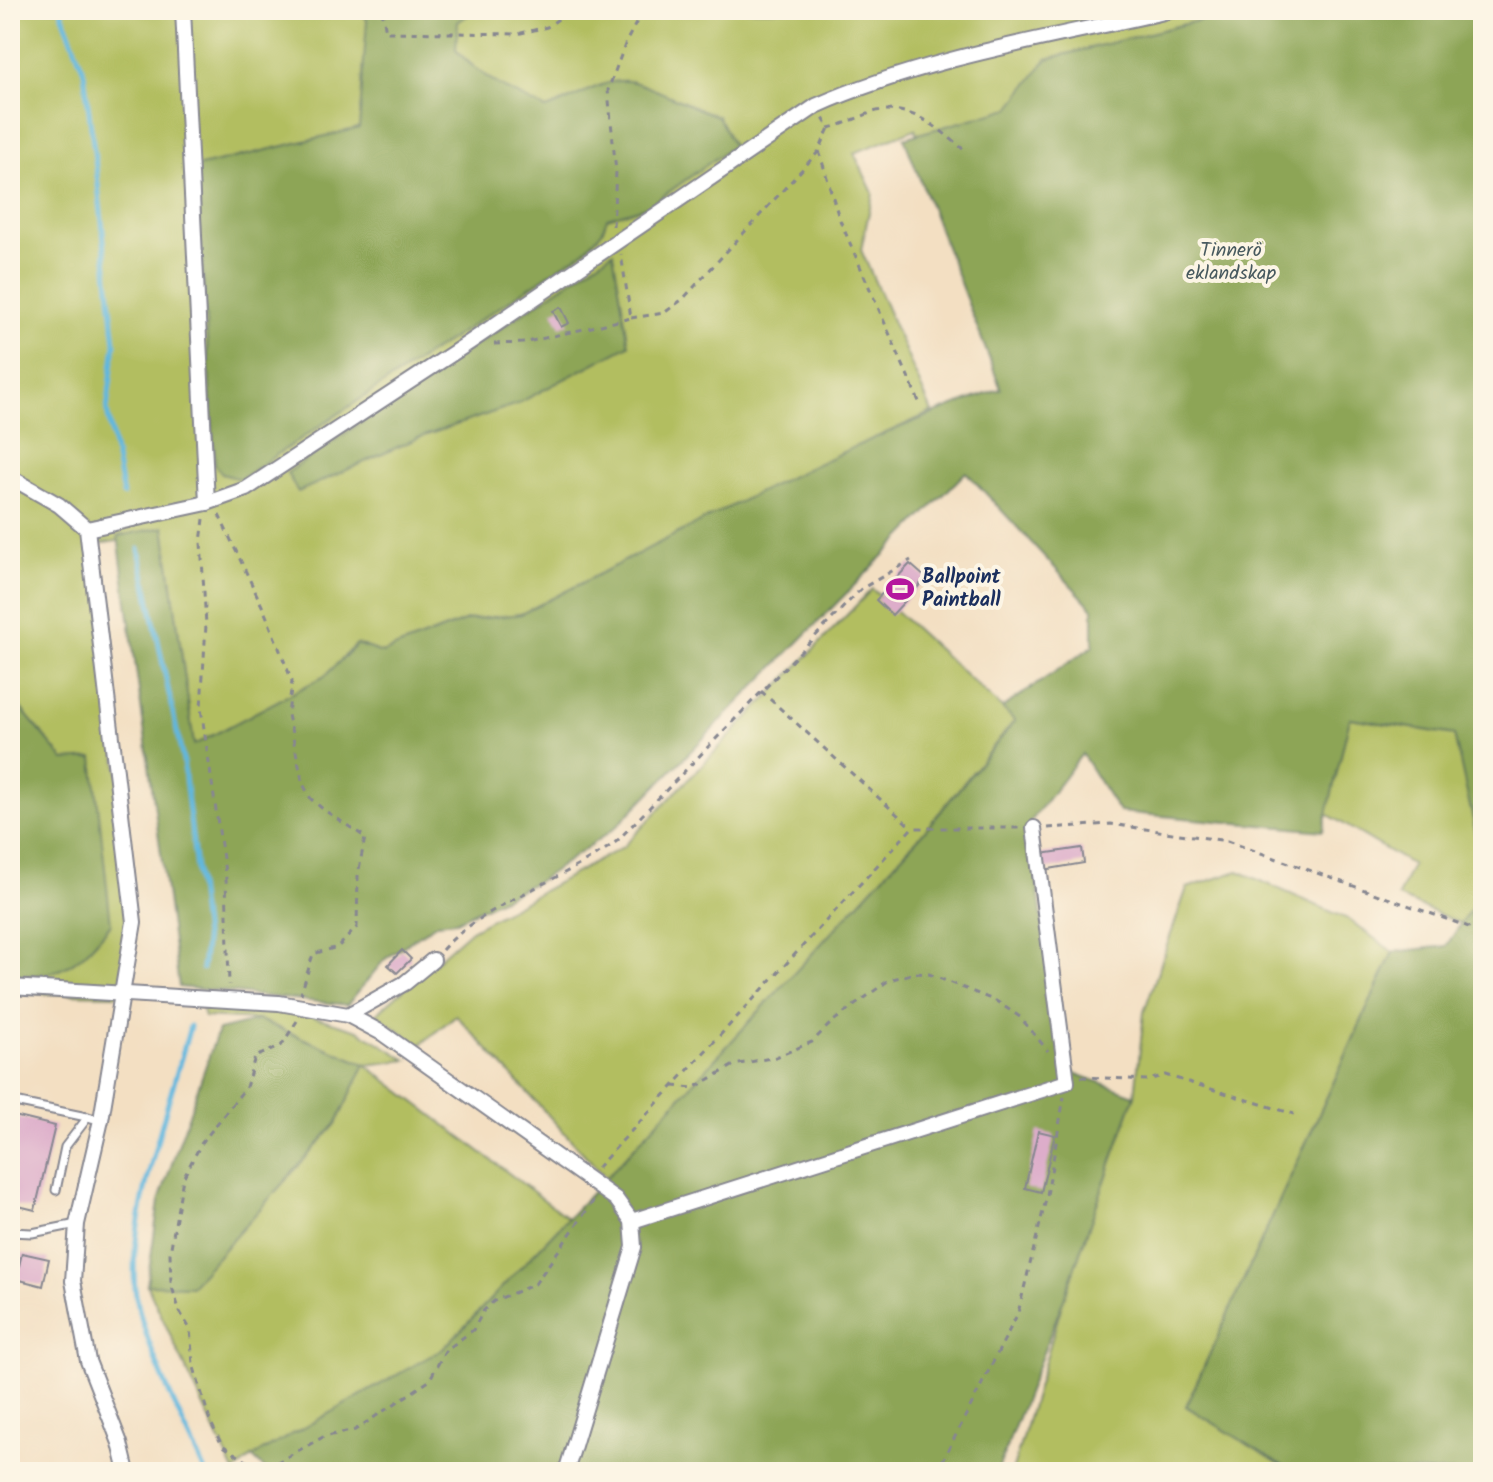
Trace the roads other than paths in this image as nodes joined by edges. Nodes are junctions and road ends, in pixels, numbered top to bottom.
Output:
1 (183, 10) edge
2 (1173, 10) edge
3 (10, 477) edge
4 (208, 503) junction
5 (87, 529) junction
6 (1034, 828) road end
7 (433, 960) road end
8 (10, 987) edge
9 (121, 995) junction
10 (348, 1015) junction
11 (10, 1101) edge
12 (94, 1118) junction
13 (56, 1190) dead end
14 (632, 1221) junction
15 (77, 1224) junction
16 (10, 1232) edge
17 (127, 1472) edge
18 (566, 1472) edge

1 - 4 street
2 - 4 street
3 - 5 street
4 - 5 street
5 - 9 street
6 - 14 street
7 - 10 street
8 - 9 street
9 - 10 street
9 - 12 street
10 - 14 street
11 - 12 lane
12 - 13 lane
12 - 15 street
14 - 18 street
15 - 16 lane
15 - 17 street

